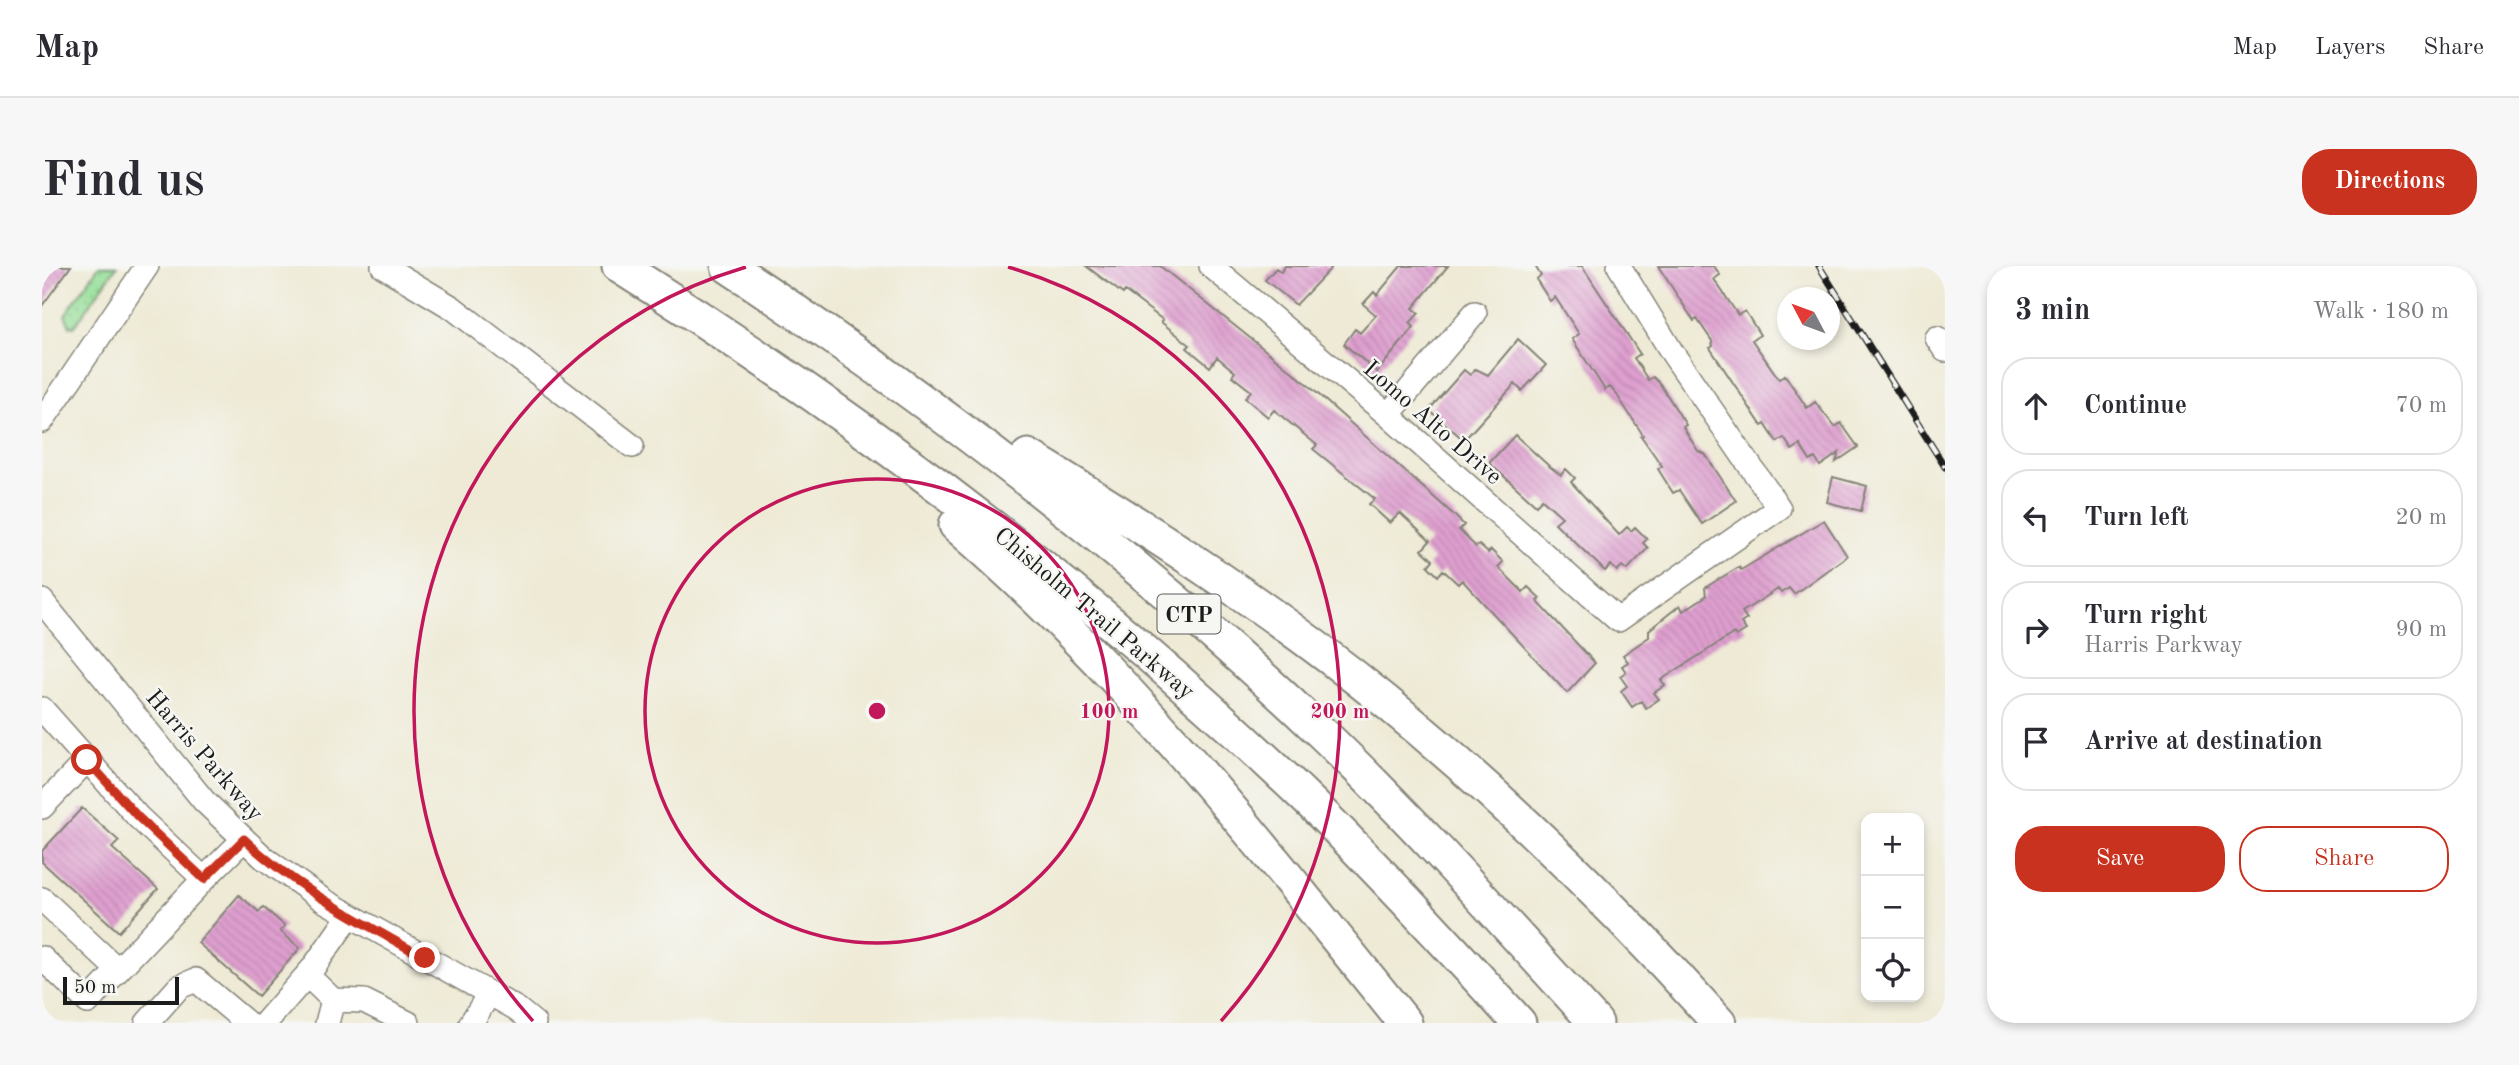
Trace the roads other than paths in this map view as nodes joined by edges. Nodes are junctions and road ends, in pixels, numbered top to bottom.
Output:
1 (147, 266) edge
2 (383, 266) edge
3 (619, 266) edge
4 (728, 266) edge
5 (1619, 266) edge
6 (1226, 270) edge
7 (1475, 313) dead end
8 (705, 320) junction
9 (859, 353) junction
10 (1388, 415) junction
11 (42, 421) edge
12 (632, 446) dead end
13 (42, 601) edge
14 (42, 709) edge
15 (87, 760) junction
16 (42, 807) edge
17 (244, 839) junction
18 (204, 879) junction
19 (42, 899) edge
20 (350, 915) junction
21 (42, 958) edge
22 (118, 970) junction
23 (307, 975) junction
24 (489, 993) junction
25 (333, 1000) junction
26 (147, 1023) edge
27 (247, 1023) edge
28 (265, 1023) edge
29 (327, 1023) edge
30 (408, 1023) edge
31 (471, 1023) edge
32 (534, 1023) edge
33 (1405, 1023) edge
34 (1519, 1023) edge
35 (1596, 1023) edge
36 (1719, 1023) edge

1 - 11 street
2 - 12 street
3 - 8 highway, Chisholm Trail Parkway / CTP
4 - 9 highway, CTP
5 - 10 street, Lomo Alto Drive
6 - 10 street, Lomo Alto Drive
7 - 10 street
8 - 33 highway
8 - 34 highway, Chisholm Trail Parkway / CTP
9 - 35 highway, CTP
9 - 36 highway
13 - 17 street, Harris Parkway
14 - 15 street
15 - 16 street
15 - 18 street
17 - 18 street
17 - 20 street, Harris Parkway
18 - 22 street
19 - 22 street
20 - 23 street
20 - 24 street, Harris Parkway
21 - 22 street
23 - 25 street
23 - 28 street
24 - 31 street
24 - 32 street, Harris Parkway
25 - 29 street
25 - 30 street
26 - 27 street

